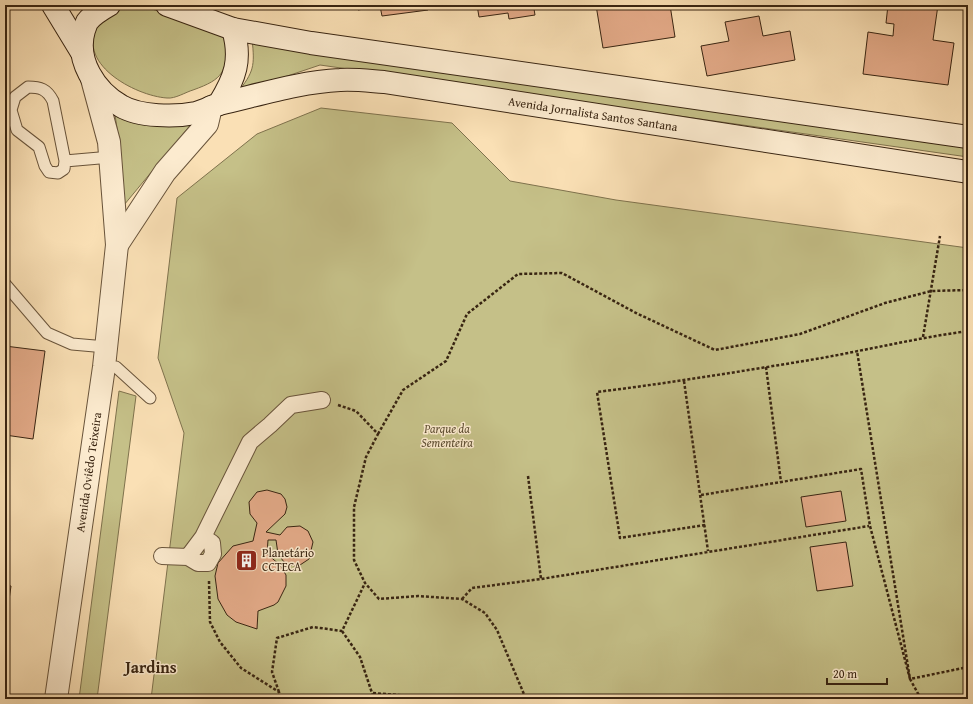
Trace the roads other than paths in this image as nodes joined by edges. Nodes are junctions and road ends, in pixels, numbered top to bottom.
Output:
1 (53, 5) edge
2 (109, 5) edge
3 (167, 5) edge
4 (233, 29) junction
5 (81, 50) junction
6 (92, 79) junction
7 (215, 106) junction
8 (968, 137) edge
9 (111, 157) junction
10 (65, 161) junction
11 (968, 172) edge
12 (117, 245) junction
13 (5, 284) edge
14 (105, 357) junction
15 (150, 398) dead end
16 (322, 400) road end
17 (203, 537) junction
18 (162, 556) dead end
19 (188, 557) junction
20 (56, 699) edge

1 - 5 main road, Avenida Oviêdo Teixeira
2 - 5 main road
3 - 4 main road
4 - 7 main road, Avenida Oviêdo Teixeira
4 - 8 main road
5 - 6 main road, Avenida Oviêdo Teixeira
6 - 7 main road, Avenida Jornalista Santos Santana
6 - 9 main road, Avenida Oviêdo Teixeira
7 - 11 main road, Avenida Jornalista Santos Santana
7 - 12 main road, Avenida Oviêdo Teixeira
9 - 10 lane
9 - 12 main road, Avenida Oviêdo Teixeira
10 - 10 lane
12 - 14 main road, Avenida Oviêdo Teixeira
13 - 14 lane
14 - 15 lane
14 - 20 main road, Avenida Oviêdo Teixeira
16 - 17 street
17 - 19 street
17 - 19 street
18 - 19 street

